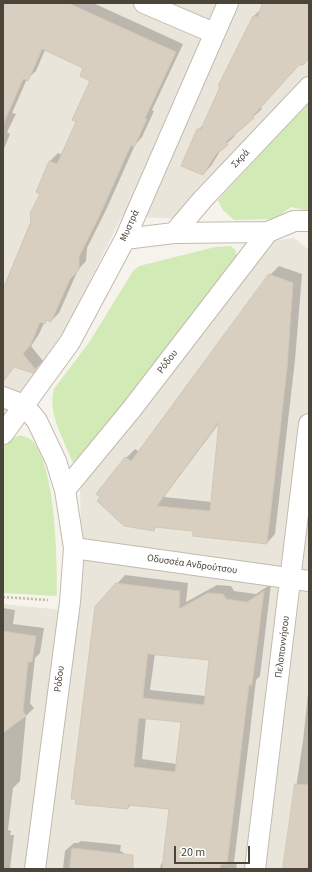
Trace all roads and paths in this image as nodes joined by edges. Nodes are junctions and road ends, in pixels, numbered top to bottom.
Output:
1 (144, 3) edge
2 (228, 3) edge
3 (214, 33) junction
4 (309, 87) edge
5 (309, 221) edge
6 (268, 232) junction
7 (174, 233) junction
8 (125, 239) junction
9 (3, 397) edge
10 (24, 405) junction
11 (309, 424) edge
12 (3, 434) edge
13 (65, 490) junction
14 (74, 548) junction
15 (300, 580) edge
16 (3, 597) edge
17 (70, 602) junction
18 (35, 869) edge
19 (255, 869) edge

1 - 3 street
2 - 3 street, Μυστρά
3 - 8 street, Μυστρά
4 - 7 street, Σκρά
5 - 6 street
6 - 7 street
6 - 13 street, Ρόδου
7 - 8 street
8 - 10 street, Μυστρά
9 - 10 street
10 - 12 street, Μυστρά
10 - 13 street, Ρόδου
11 - 15 street, Πελοποννήσου
13 - 14 street, Ρόδου
14 - 15 street, Οδυσσέα Ανδρούτσου
14 - 17 street, Ρόδου
15 - 19 street, Πελοποννήσου
16 - 17 path
17 - 18 street, Ρόδου

